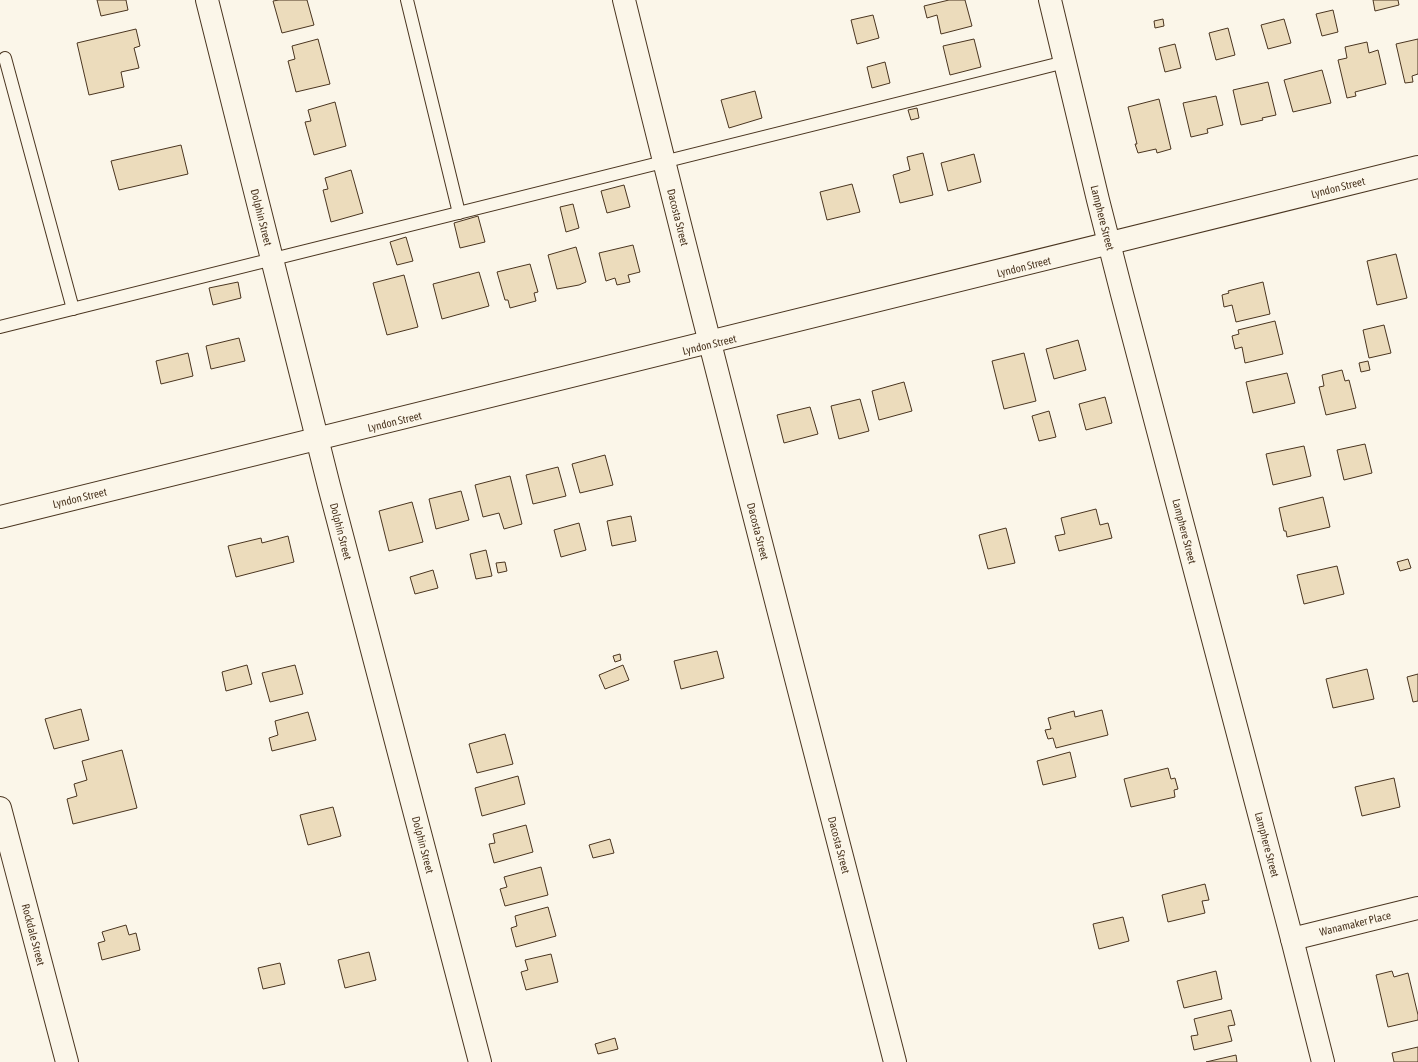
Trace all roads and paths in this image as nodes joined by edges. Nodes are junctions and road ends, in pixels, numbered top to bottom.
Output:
1 (207, 0) edge
2 (407, 0) edge
3 (624, 0) edge
4 (1050, 0) edge
5 (6, 58) dead end
6 (1066, 62) junction
7 (664, 162) junction
8 (1418, 168) edge
9 (459, 213) junction
10 (1110, 246) junction
11 (272, 259) junction
12 (73, 309) junction
13 (0, 327) edge
14 (710, 345) junction
15 (318, 440) junction
16 (0, 517) edge
17 (0, 808) edge
18 (1418, 908) edge
19 (1292, 939) junction
20 (66, 1062) edge
21 (480, 1062) edge
22 (895, 1062) edge
23 (1323, 1062) edge

1 - 11 street, Dolphin Street
2 - 9 lane
3 - 7 street, Dacosta Street
4 - 6 street, Lamphere Street
5 - 12 lane
6 - 7 lane
6 - 10 street, Lamphere Street
7 - 9 lane
7 - 14 street, Dacosta Street
8 - 10 street, Lyndon Street
9 - 11 lane
10 - 14 street, Lyndon Street
10 - 19 street, Lamphere Street
11 - 12 lane
11 - 15 street, Dolphin Street
12 - 13 lane
14 - 15 street, Lyndon Street
14 - 22 street, Dacosta Street
15 - 16 street, Lyndon Street
15 - 21 street, Dolphin Street
17 - 20 street, Rockdale Street
18 - 19 street, Wanamaker Place
19 - 23 street, Lamphere Street

